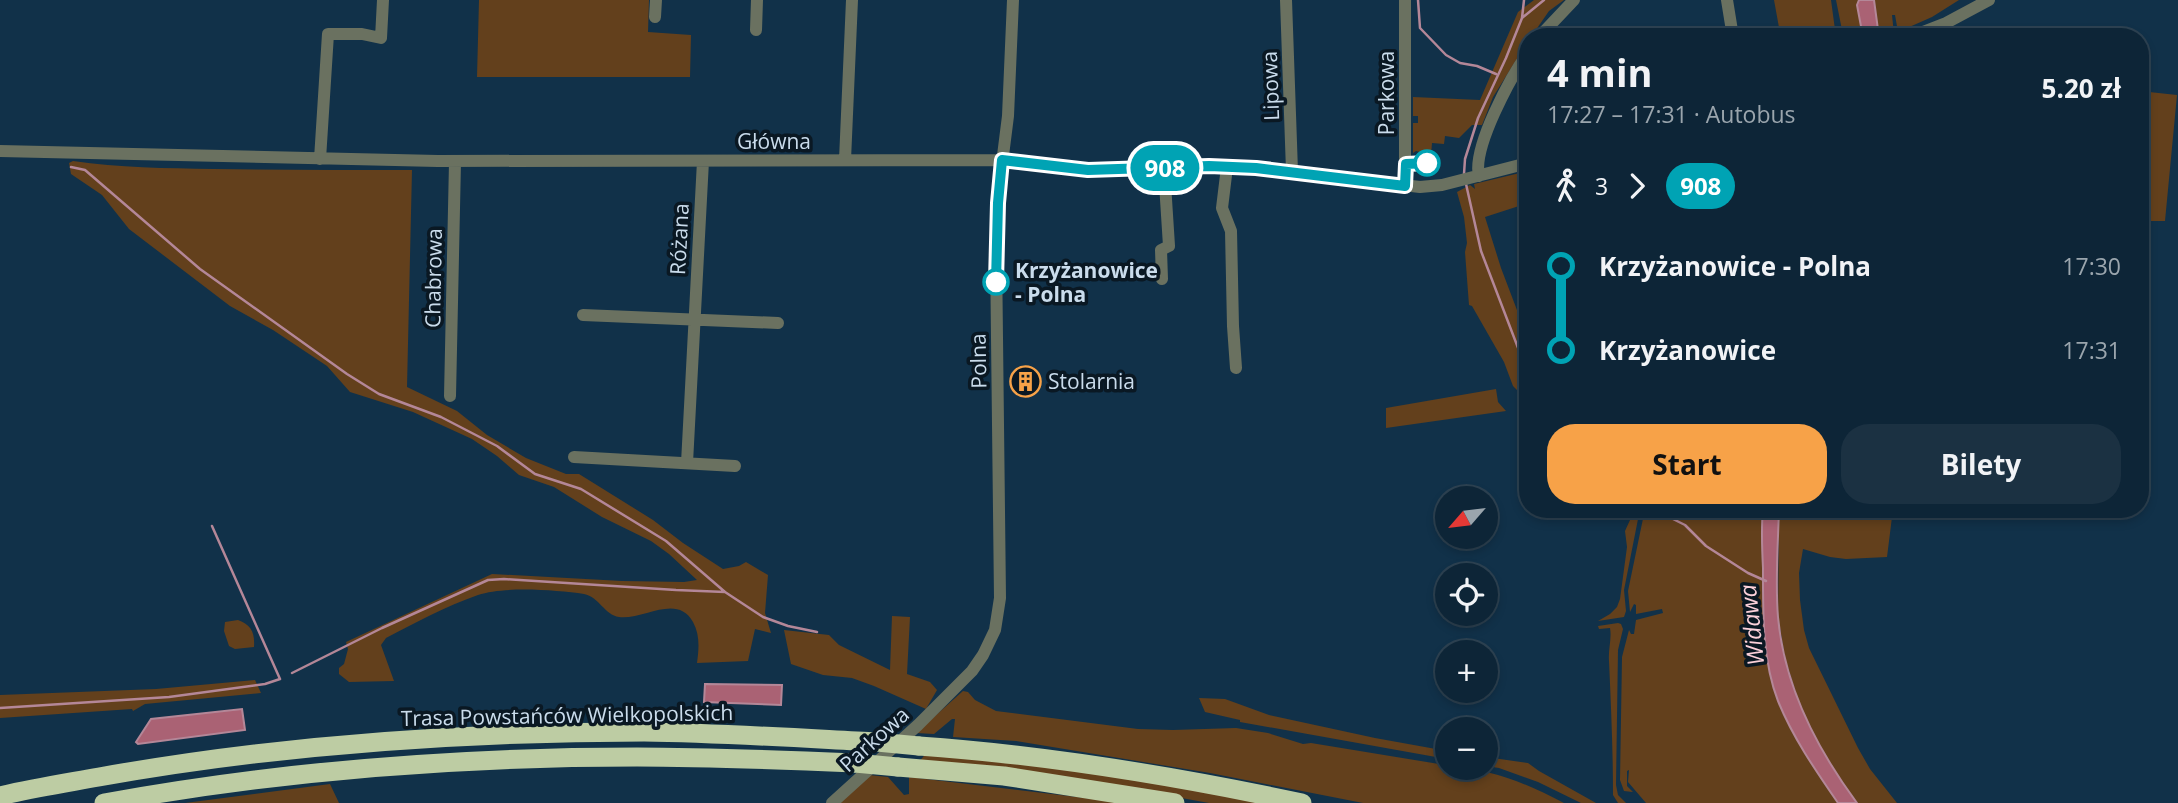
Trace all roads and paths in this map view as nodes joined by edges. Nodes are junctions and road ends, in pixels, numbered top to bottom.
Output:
1 (383, 0) edge
2 (656, 0) edge
3 (757, 0) edge
4 (852, 0) edge
5 (1013, 0) edge
6 (1286, 0) edge
7 (1405, 0) edge
8 (1574, 0) edge
9 (1727, 0) edge
10 (1989, 0) edge
11 (655, 17) dead end
12 (1548, 28) edge
13 (1732, 28) edge
14 (1933, 28) edge
15 (755, 30) dead end
16 (1519, 68) edge
17 (0, 151) edge
18 (320, 159) junction
19 (845, 160) junction
20 (1002, 160) junction
21 (702, 161) junction
22 (455, 162) junction
23 (1519, 165) edge
24 (1227, 167) junction
25 (1164, 168) junction
26 (1292, 171) junction
27 (1475, 177) junction
28 (1405, 186) junction
29 (1162, 279) dead end
30 (583, 315) dead end
31 (694, 320) junction
32 (778, 323) dead end
33 (1236, 368) dead end
34 (450, 396) dead end
35 (574, 457) dead end
36 (687, 463) junction
37 (734, 466) dead end
38 (940, 704) joint
39 (0, 796) edge
40 (104, 803) edge
41 (832, 803) edge
42 (1175, 803) edge
43 (1302, 803) edge

1 - 18 street
2 - 11 street
3 - 15 street
4 - 19 street
5 - 20 street, Polna
6 - 26 street, Lipowa
7 - 28 street, Parkowa
8 - 12 street
9 - 13 street
10 - 14 street
16 - 27 street
17 - 18 street, Główna
18 - 22 street, Główna
19 - 20 street, Główna
19 - 21 street, Główna
20 - 25 street, Główna
20 - 38 street, Polna
21 - 22 street, Główna
21 - 31 street, Różana
22 - 34 street, Chabrowa
23 - 27 street, Główna
24 - 25 street, Główna
24 - 26 street, Główna
24 - 33 street
25 - 29 street
26 - 28 street, Główna
27 - 28 street, Główna
30 - 31 street
31 - 32 street
31 - 36 street, Różana
35 - 36 street
36 - 37 street
38 - 41 street, Parkowa
39 - 43 highway, Trasa Powstańców Wielkopolskich, bridge
40 - 42 highway, Trasa Powstańców Wielkopolskich, bridge

